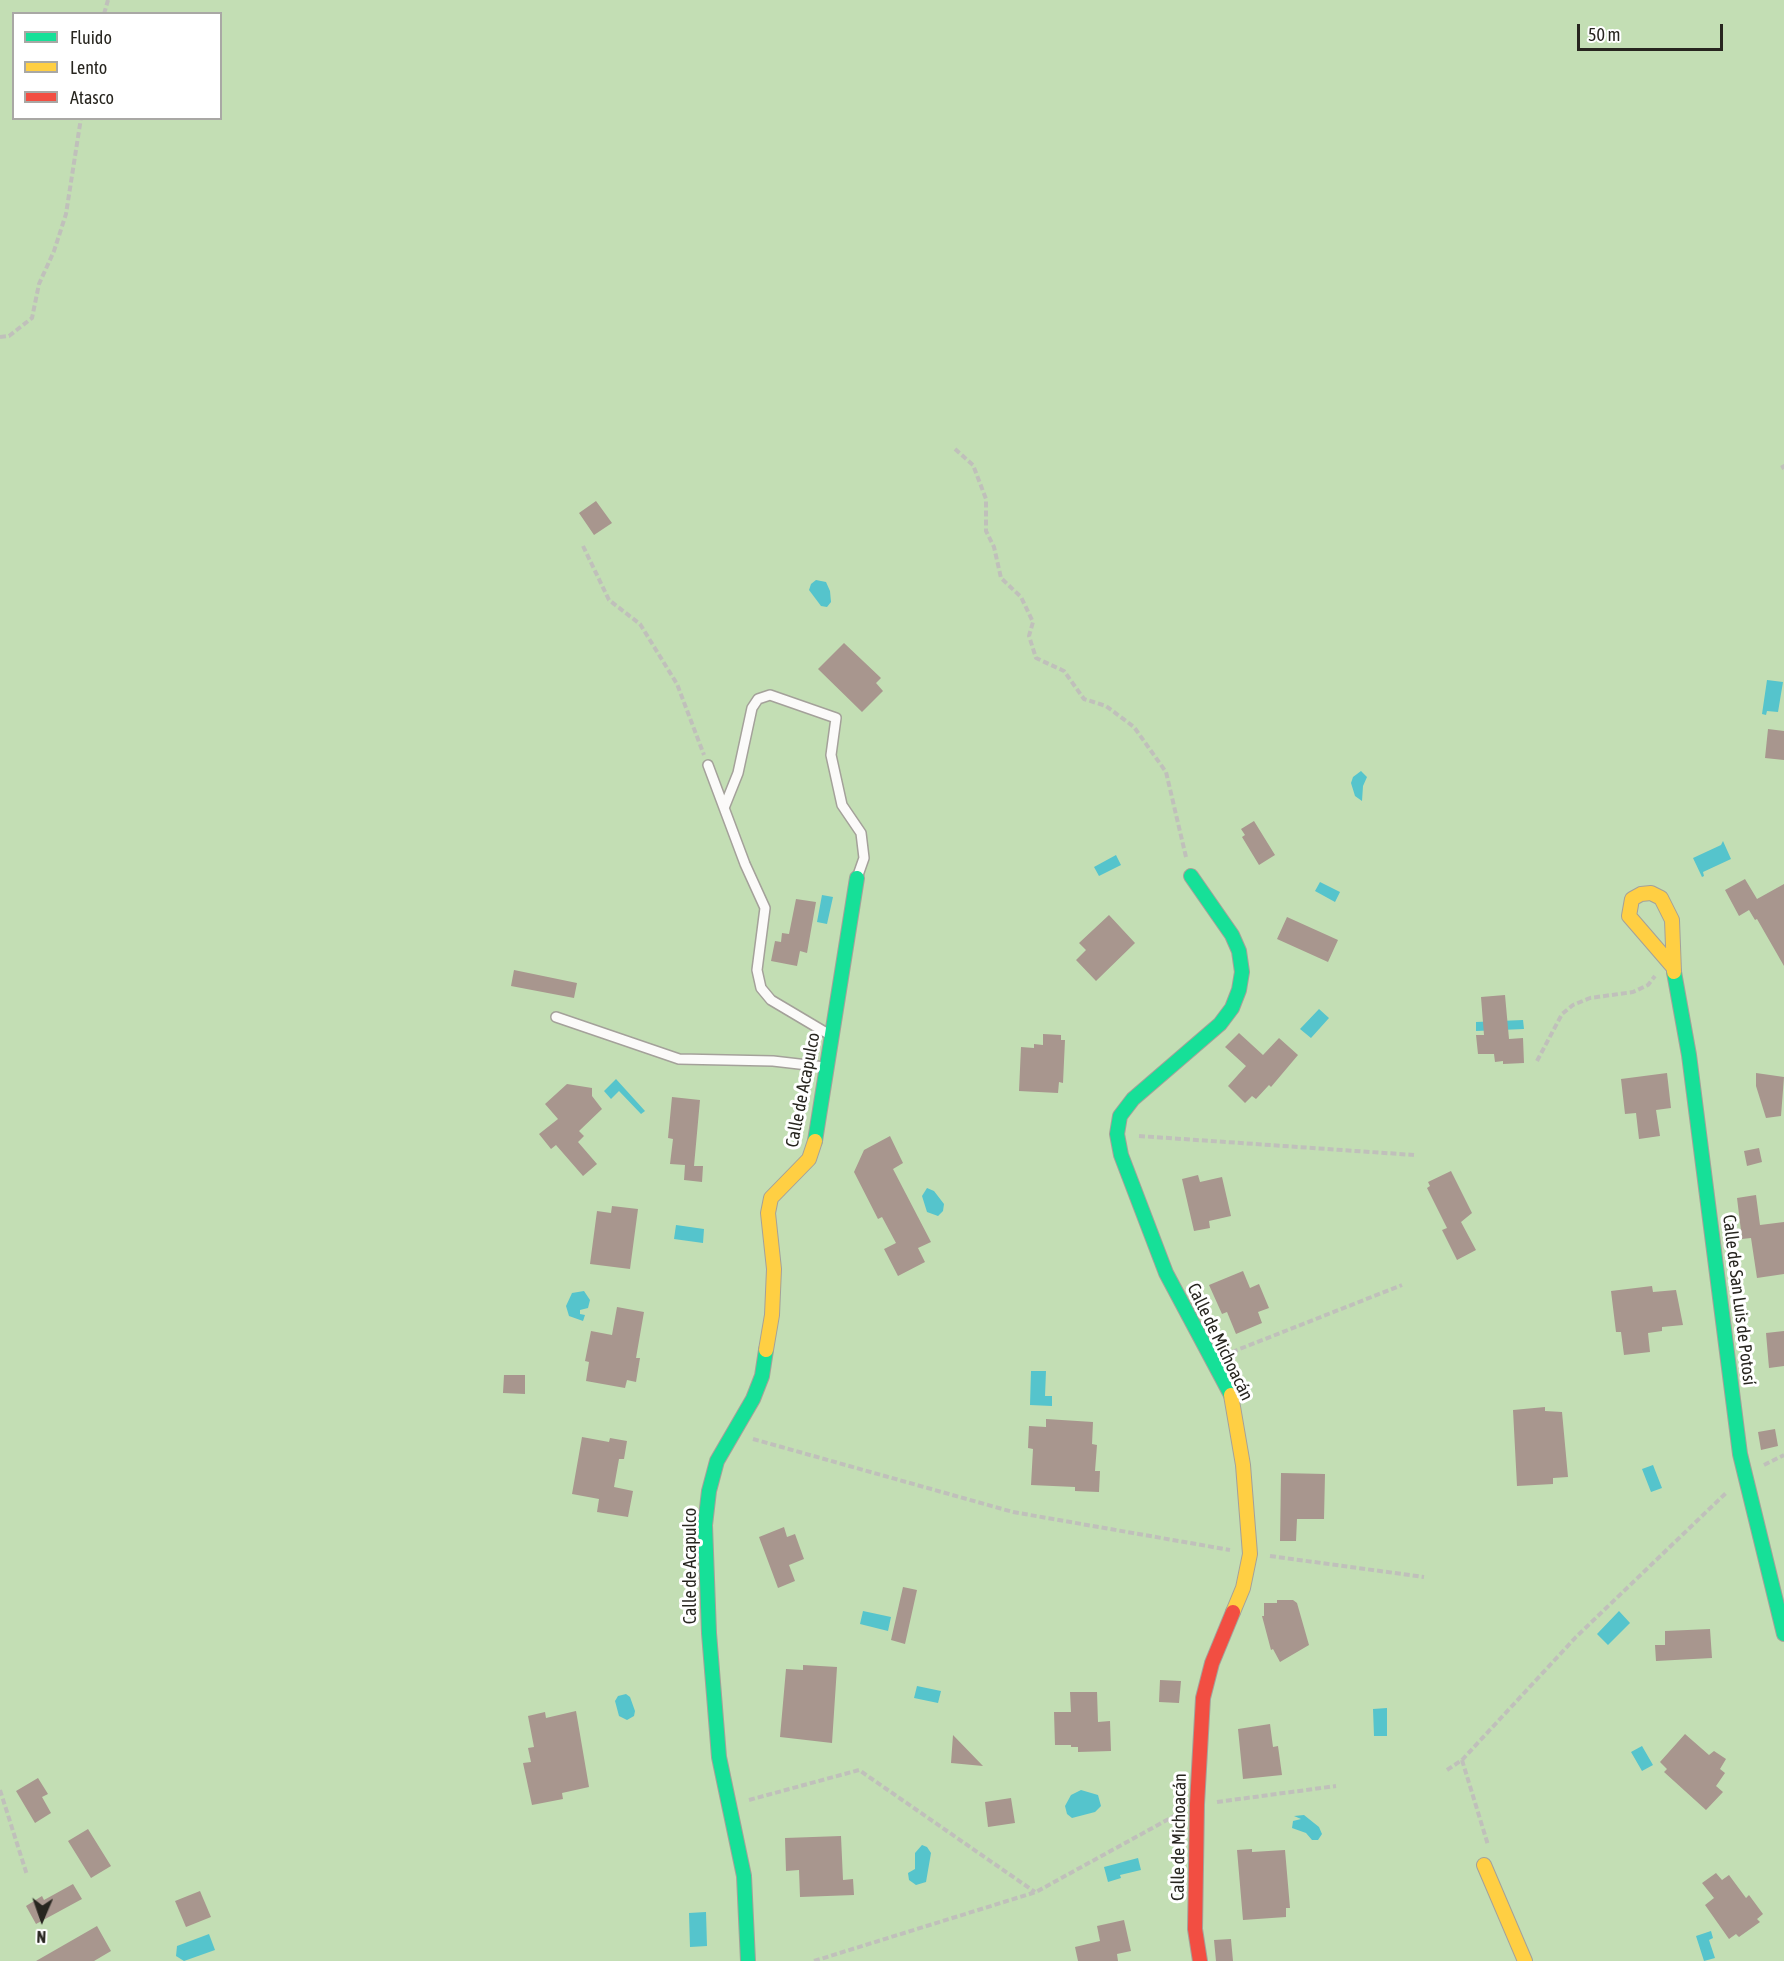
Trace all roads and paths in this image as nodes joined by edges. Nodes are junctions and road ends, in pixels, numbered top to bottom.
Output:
1 (81, 120) edge
2 (0, 337) edge
3 (955, 449) dead end
4 (583, 546) dead end
5 (708, 765) joint
6 (724, 808) junction
7 (1191, 876) joint
8 (857, 878) joint
9 (1661, 953) junction
10 (1673, 967) junction
11 (556, 1017) dead end
12 (832, 1036) junction
13 (1537, 1061) dead end
14 (827, 1068) junction
15 (1117, 1134) junction
16 (1414, 1155) dead end
17 (1402, 1285) dead end
18 (1212, 1360) junction
19 (733, 1433) junction
20 (1784, 1455) edge
21 (1745, 1475) junction
22 (1250, 1554) junction
23 (1424, 1576) dead end
24 (1784, 1634) edge
25 (1462, 1760) junction
26 (1447, 1770) dead end
27 (1336, 1786) dead end
28 (0, 1790) edge
29 (1197, 1804) junction
30 (728, 1806) junction
31 (1484, 1865) joint
32 (27, 1875) dead end
33 (1036, 1892) junction
34 (748, 1961) edge
35 (814, 1961) edge
36 (1200, 1961) edge
37 (1525, 1961) edge

1 - 2 path
3 - 7 path
4 - 5 path
5 - 6 lane
6 - 8 lane
6 - 12 lane
7 - 15 street
8 - 12 street, Calle de Acapulco
9 - 10 street, Calle de San Luis de Potosí
9 - 10 street, Calle de San Luis de Potosí
9 - 13 path
10 - 21 street, Calle de San Luis de Potosí
11 - 14 lane
12 - 14 street, Calle de Acapulco
14 - 19 street, Calle de Acapulco
15 - 16 path
15 - 18 street, Calle de Michoacán
17 - 18 path
18 - 22 street, Calle de Michoacán
19 - 22 path
19 - 30 street, Calle de Acapulco
20 - 21 path
21 - 24 street, Calle de San Luis de Potosí
21 - 25 path
22 - 23 path
22 - 29 street, Calle de Michoacán
25 - 26 path
25 - 31 path
27 - 29 path
28 - 32 path
29 - 33 path
29 - 36 street, Calle de Michoacán
30 - 33 path
30 - 34 street, Calle de Acapulco
31 - 37 street
33 - 35 path

